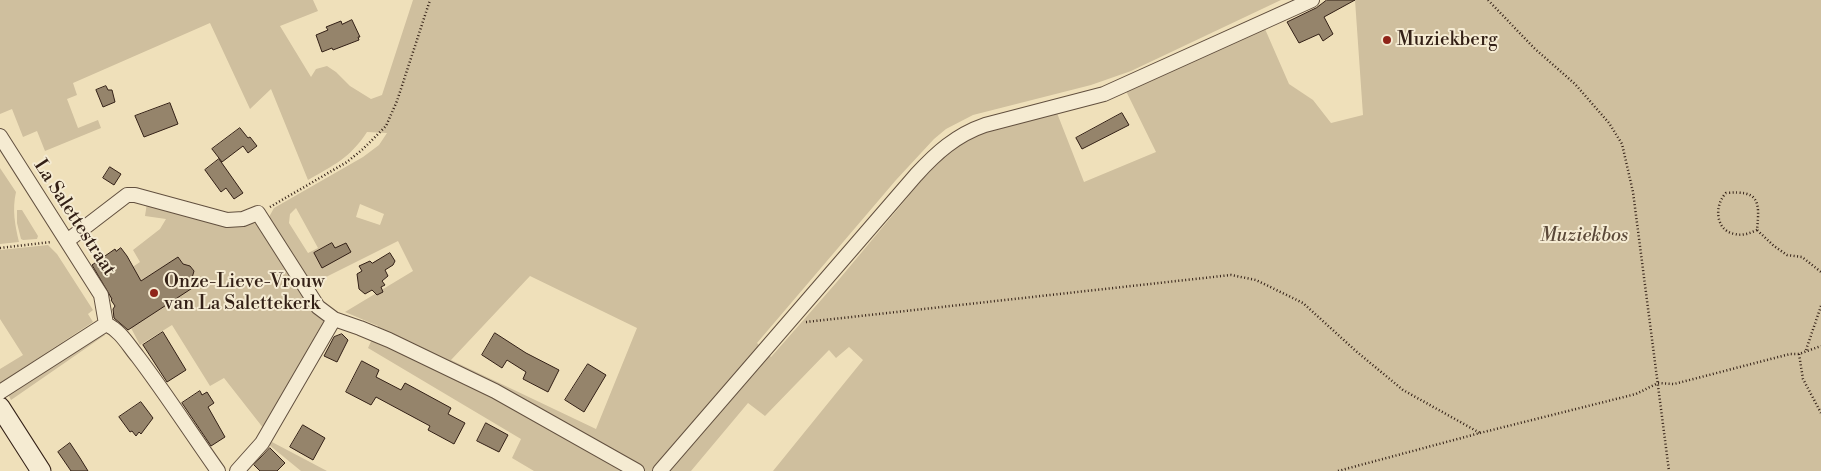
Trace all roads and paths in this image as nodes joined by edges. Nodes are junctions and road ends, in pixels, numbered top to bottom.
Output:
1 (430, 0) edge
2 (1312, 0) edge
3 (1488, 0) edge
4 (0, 136) edge
5 (258, 213) junction
6 (1757, 230) junction
7 (67, 241) junction
8 (0, 248) edge
9 (1821, 272) edge
10 (1821, 306) edge
11 (334, 319) junction
12 (106, 324) junction
13 (788, 324) junction
14 (1821, 346) edge
15 (1806, 350) junction
16 (1799, 354) junction
17 (1658, 383) junction
18 (0, 392) edge
19 (0, 407) edge
20 (1821, 413) edge
21 (1480, 433) junction
22 (238, 470) edge
23 (41, 471) edge
24 (218, 471) edge
25 (637, 471) edge
26 (660, 471) edge
27 (1338, 471) edge
28 (1669, 471) edge

1 - 5 path
2 - 13 street
3 - 17 path
4 - 7 street, La Salettestraat
5 - 7 street
5 - 11 street
6 - 6 path
6 - 9 path
7 - 8 path
7 - 12 street, La Salettestraat
10 - 15 path
11 - 22 street
11 - 25 street
12 - 18 street
12 - 24 street
13 - 21 path
13 - 26 street
14 - 15 path
15 - 16 path
16 - 17 path
16 - 20 path
17 - 21 path
17 - 28 path
19 - 23 main road
21 - 27 path

